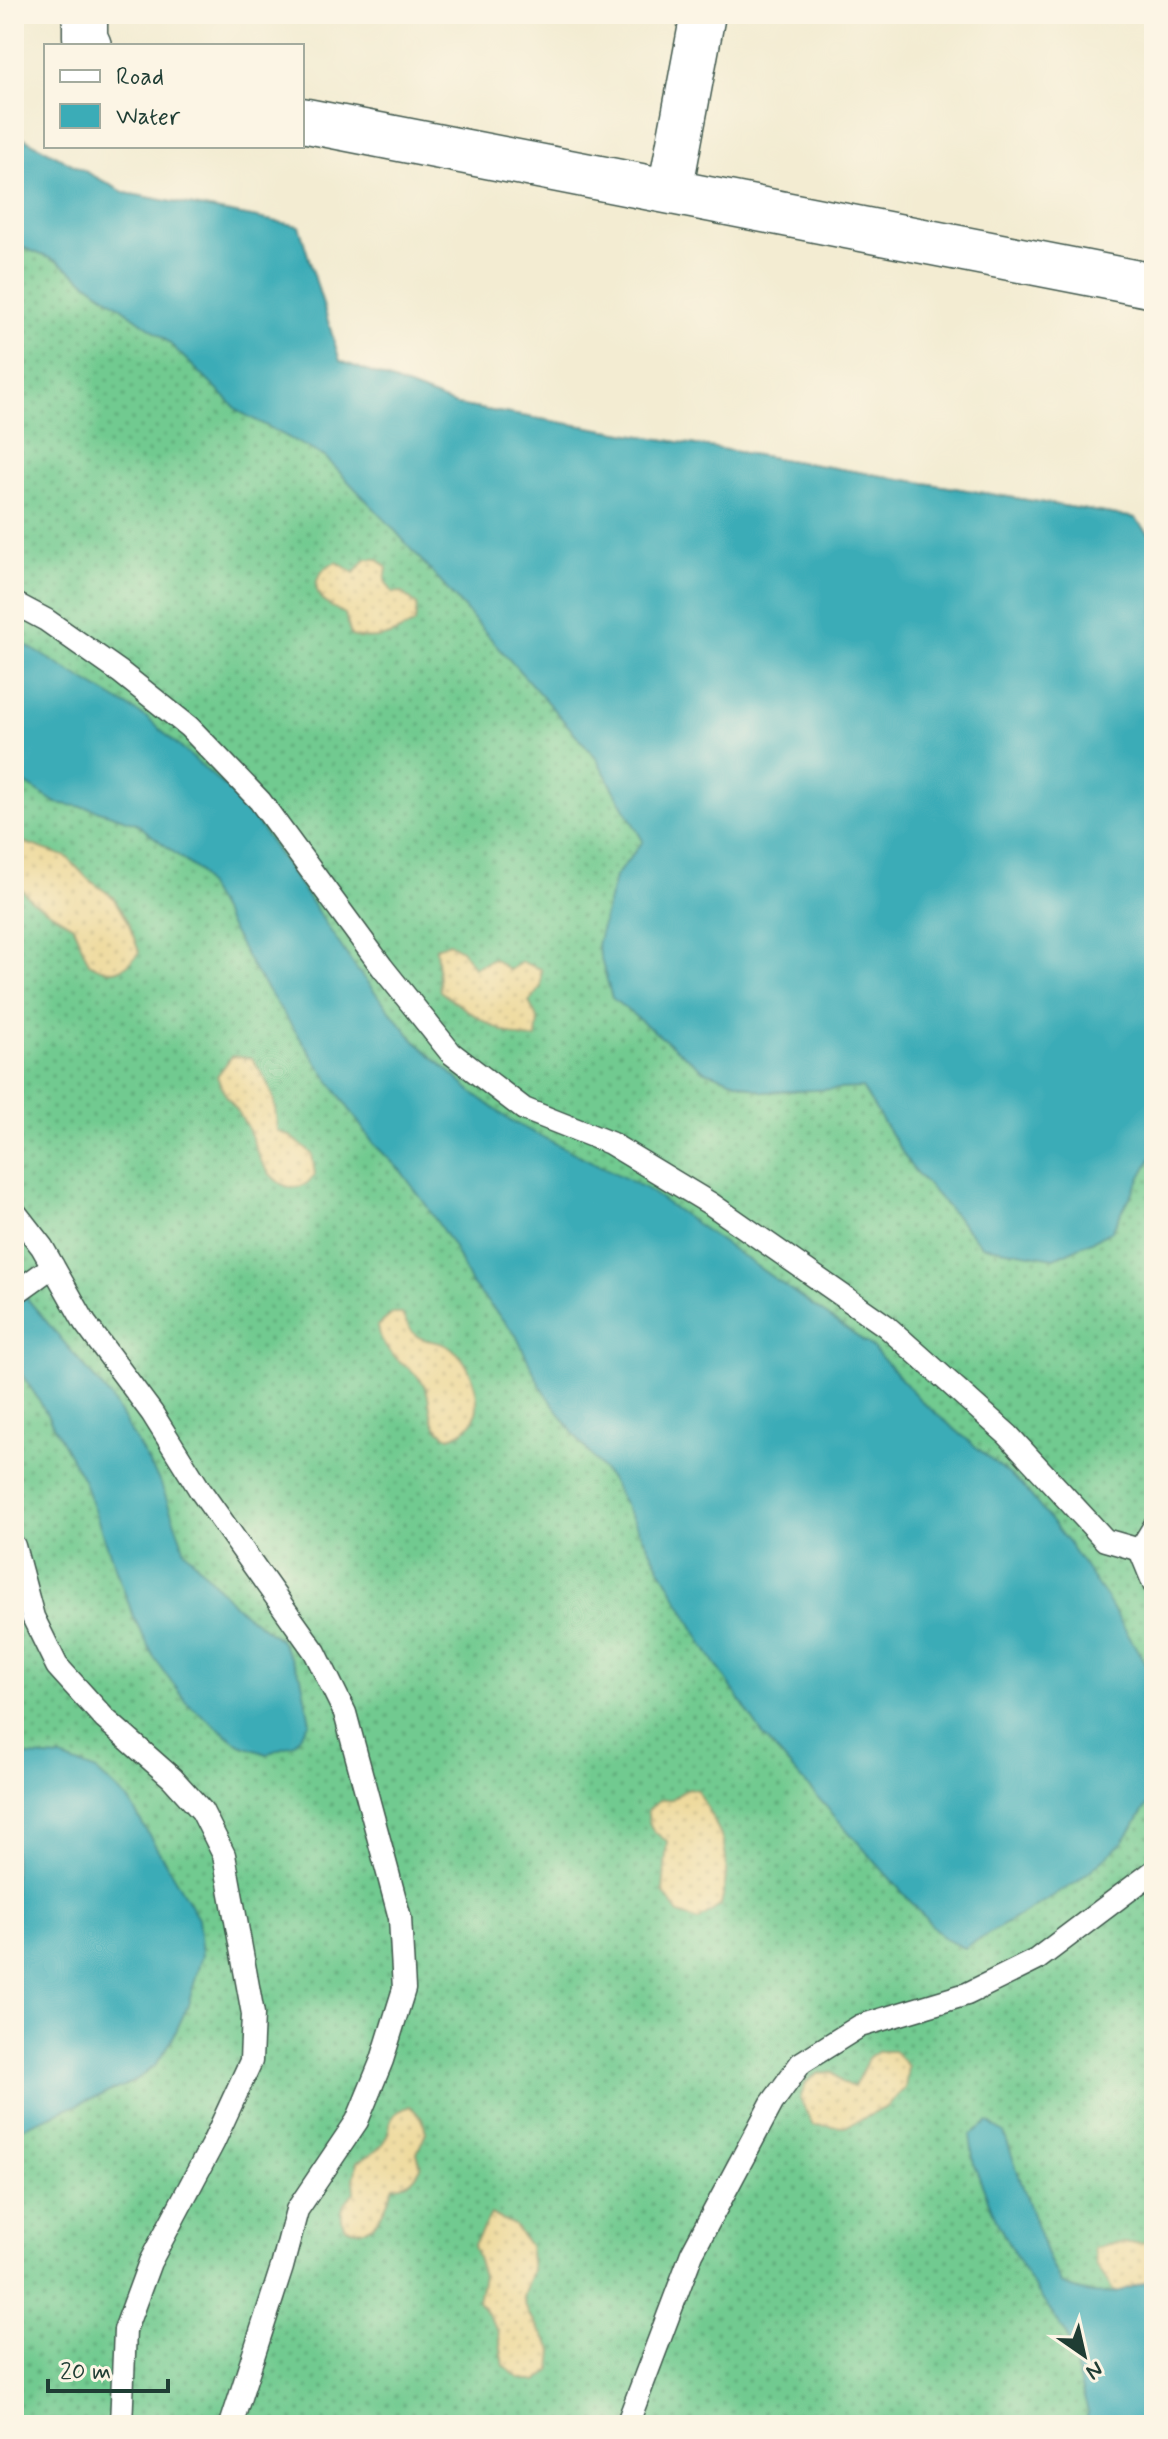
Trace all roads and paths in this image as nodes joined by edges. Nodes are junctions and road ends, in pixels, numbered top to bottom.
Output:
1 (85, 14) edge
2 (703, 14) edge
3 (88, 44) edge
4 (304, 120) edge
5 (670, 191) junction
6 (1154, 286) edge
7 (14, 603) edge
8 (14, 1211) edge
9 (48, 1270) junction
10 (14, 1294) edge
11 (1154, 1527) edge
12 (14, 1546) edge
13 (1140, 1550) junction
14 (1154, 1584) edge
15 (1154, 1871) edge
16 (121, 2425) edge
17 (231, 2425) edge
18 (627, 2425) edge

1 - 3 street
2 - 5 street
4 - 5 street
5 - 6 street
7 - 13 lane
8 - 9 lane
9 - 10 lane
9 - 17 lane
11 - 13 lane
12 - 16 lane
13 - 14 lane
15 - 18 lane

